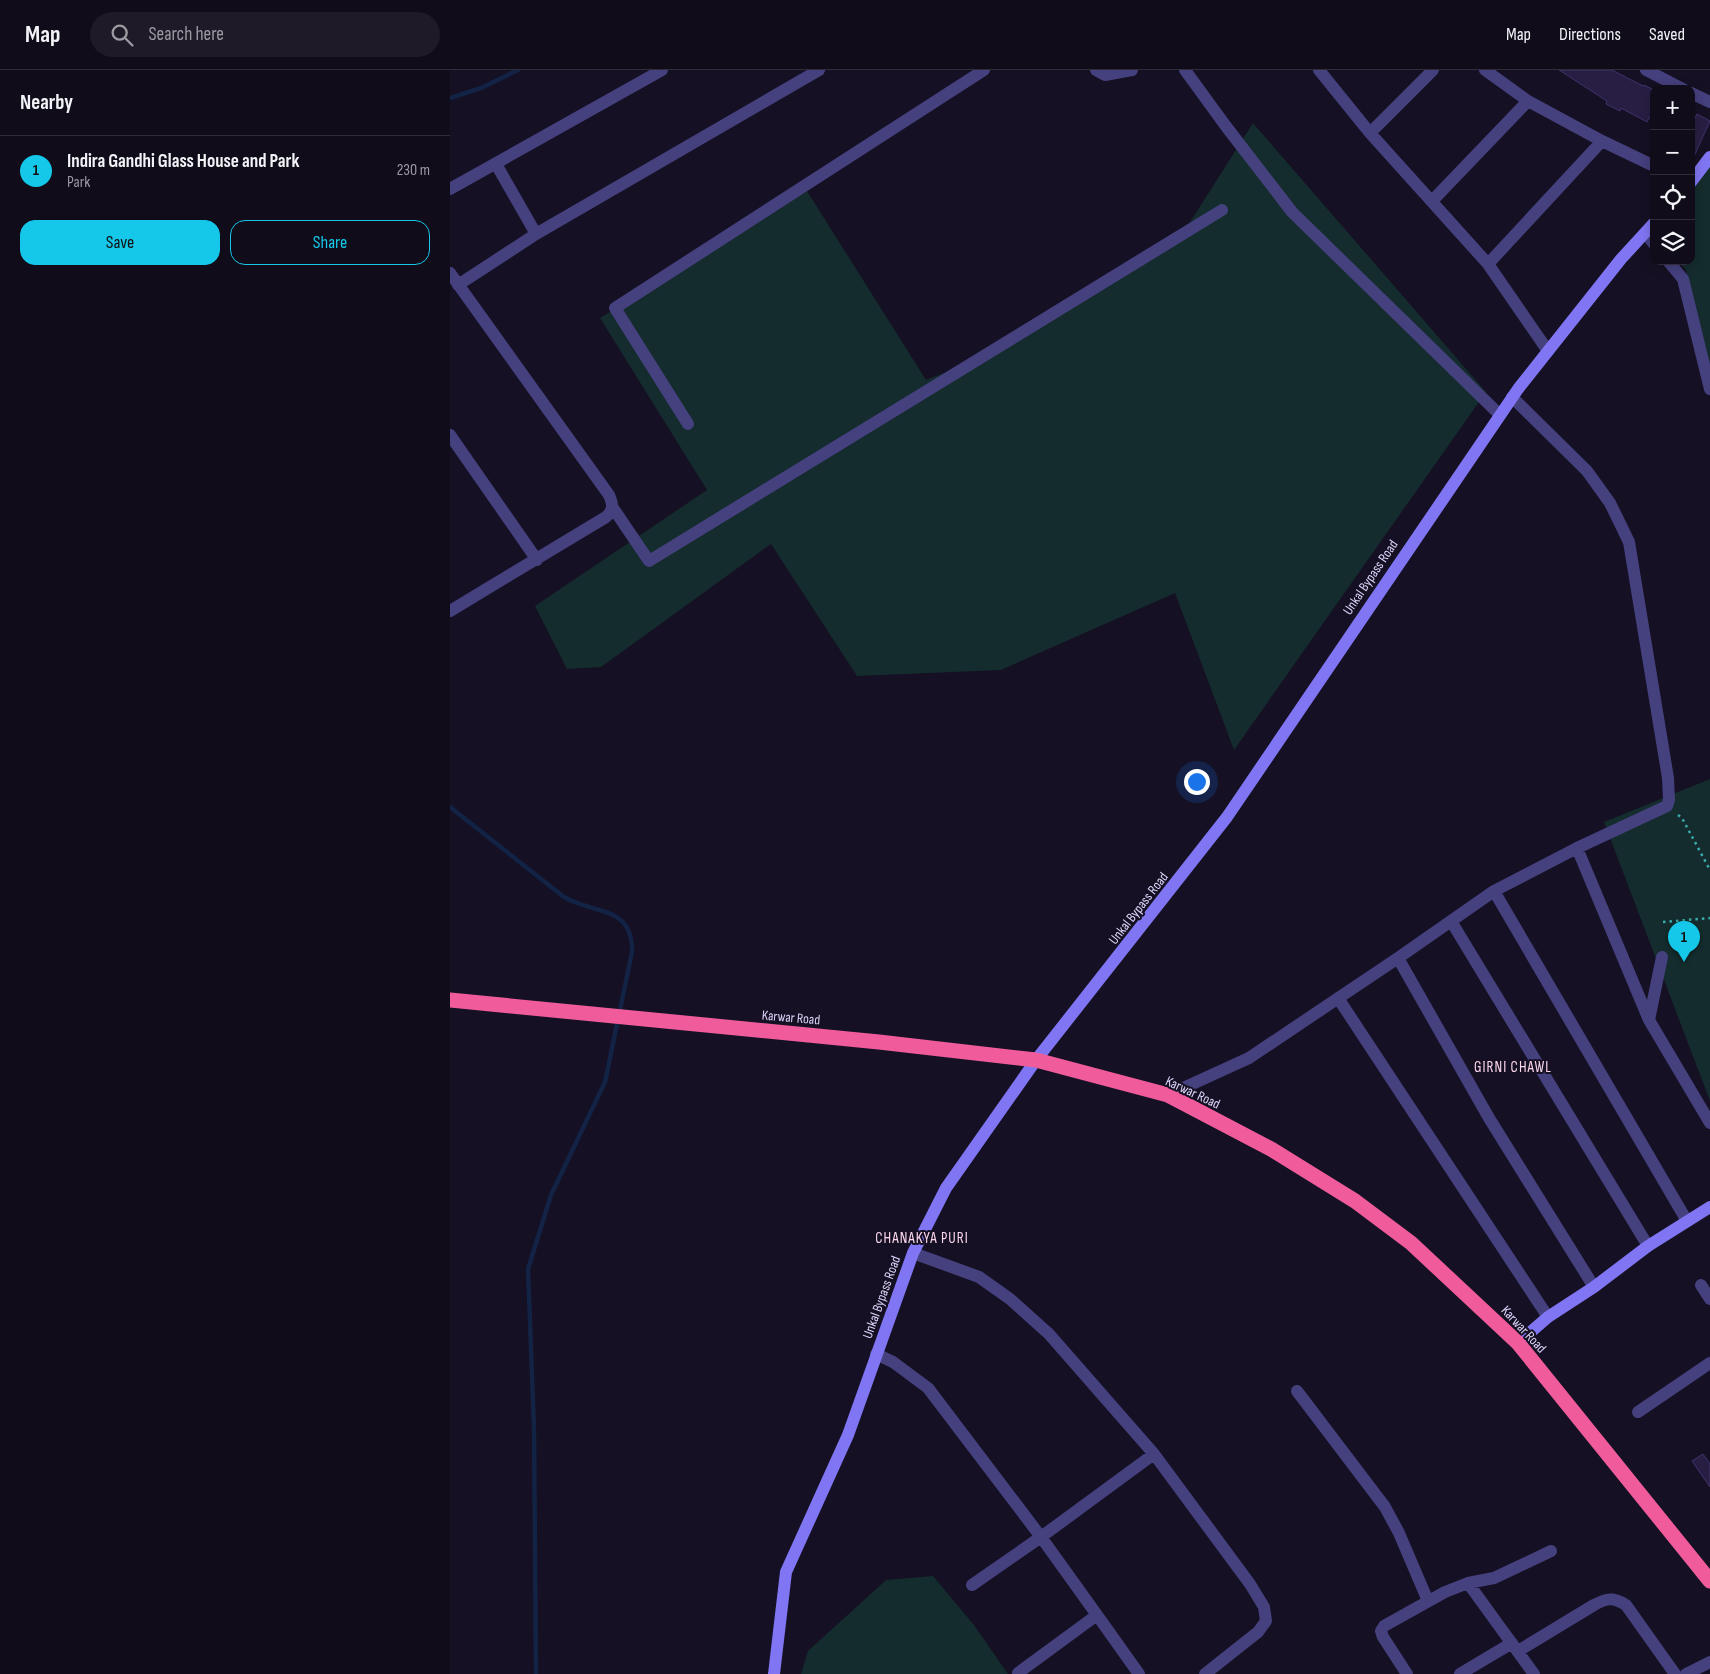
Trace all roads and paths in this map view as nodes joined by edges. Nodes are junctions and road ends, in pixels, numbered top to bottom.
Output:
1 (662, 70) edge
2 (819, 70) edge
3 (984, 70) edge
4 (1096, 70) edge
5 (1132, 70) edge
6 (1185, 70) edge
7 (1319, 70) edge
8 (1433, 70) edge
9 (1486, 70) edge
10 (1646, 70) edge
11 (1675, 85) edge
12 (1695, 95) edge
13 (1528, 101) junction
14 (1710, 102) edge
15 (1370, 133) junction
16 (1602, 141) junction
17 (1710, 157) edge
18 (496, 164) junction
19 (1650, 164) edge
20 (1695, 177) edge
21 (450, 189) edge
22 (1432, 201) junction
23 (1222, 210) dead end
24 (1650, 227) edge
25 (1645, 233) junction
26 (536, 234) junction
27 (1650, 239) edge
28 (1488, 264) junction
29 (1671, 265) edge
30 (450, 273) edge
31 (458, 285) junction
32 (1548, 351) junction
33 (1710, 389) edge
34 (1512, 397) junction
35 (1500, 415) junction
36 (688, 424) dead end
37 (450, 434) edge
38 (613, 508) junction
39 (537, 560) junction
40 (450, 611) edge
41 (1667, 806) junction
42 (1577, 848) junction
43 (1710, 870) edge
44 (1494, 891) junction
45 (1710, 918) edge
46 (1451, 921) junction
47 (1663, 922) dead end
48 (1662, 957) dead end
49 (1398, 958) junction
50 (1338, 998) junction
51 (450, 1000) edge
52 (1649, 1020) junction
53 (1036, 1060) junction
54 (1168, 1095) junction
55 (1710, 1123) edge
56 (1710, 1207) edge
57 (1687, 1221) junction
58 (1648, 1246) junction
59 (913, 1253) junction
60 (1701, 1286) dead end
61 (1594, 1288) junction
62 (1710, 1299) edge
63 (1548, 1317) junction
64 (1518, 1343) junction
65 (876, 1354) junction
66 (1710, 1363) edge
67 (1297, 1391) dead end
68 (1638, 1412) dead end
69 (1154, 1454) junction
70 (1042, 1537) junction
71 (1551, 1551) dead end
72 (1709, 1578) edge
73 (1468, 1583) junction
74 (972, 1585) dead end
75 (1428, 1602) junction
76 (1097, 1615) junction
77 (1515, 1647) junction
78 (1710, 1662) edge
79 (1018, 1673) edge
80 (774, 1674) edge
81 (1139, 1674) edge
82 (1205, 1674) edge
83 (1407, 1674) edge
84 (1460, 1674) edge
85 (1534, 1674) edge
86 (1675, 1674) edge
87 (1686, 1674) edge

1 - 18 street
2 - 26 street
3 - 36 street
4 - 5 street
6 - 35 street
7 - 15 street
8 - 15 street
9 - 13 street
10 - 11 street
12 - 14 street
13 - 16 street
13 - 22 street
15 - 22 street
16 - 19 street
16 - 28 street
17 - 20 main road
18 - 21 street
18 - 26 street
22 - 28 street
23 - 38 street
24 - 25 main road, Unkal Bypass Road
25 - 27 street
25 - 32 main road, Unkal Bypass Road
26 - 31 street
28 - 32 street
29 - 33 street
30 - 31 street
31 - 38 street
32 - 34 main road, Unkal Bypass Road
34 - 35 main road, Unkal Bypass Road
34 - 41 street
35 - 53 main road, Unkal Bypass Road
37 - 39 street
38 - 39 street
39 - 40 street
41 - 42 street
41 - 43 path
42 - 44 street
42 - 52 street
44 - 46 street
44 - 57 street
45 - 47 path
46 - 49 street
46 - 58 street
48 - 52 street
49 - 50 street
49 - 61 street
50 - 54 street
50 - 63 street
51 - 53 highway, Karwar Road
52 - 55 street
53 - 54 highway, Karwar Road
53 - 59 main road, Unkal Bypass Road
54 - 64 highway, Karwar Road
56 - 57 main road
57 - 58 main road
58 - 61 main road
59 - 65 main road, Unkal Bypass Road
59 - 69 street
60 - 62 street
61 - 63 main road
63 - 64 main road
64 - 72 highway, Karwar Road
65 - 70 street
65 - 80 main road, Unkal Bypass Road
66 - 68 street
67 - 75 street
69 - 70 street
69 - 82 street
70 - 74 street
70 - 76 street
71 - 73 street
73 - 75 street
73 - 77 street
75 - 83 street
76 - 79 street
76 - 81 street
77 - 84 street
77 - 85 street
77 - 86 street
78 - 87 street

